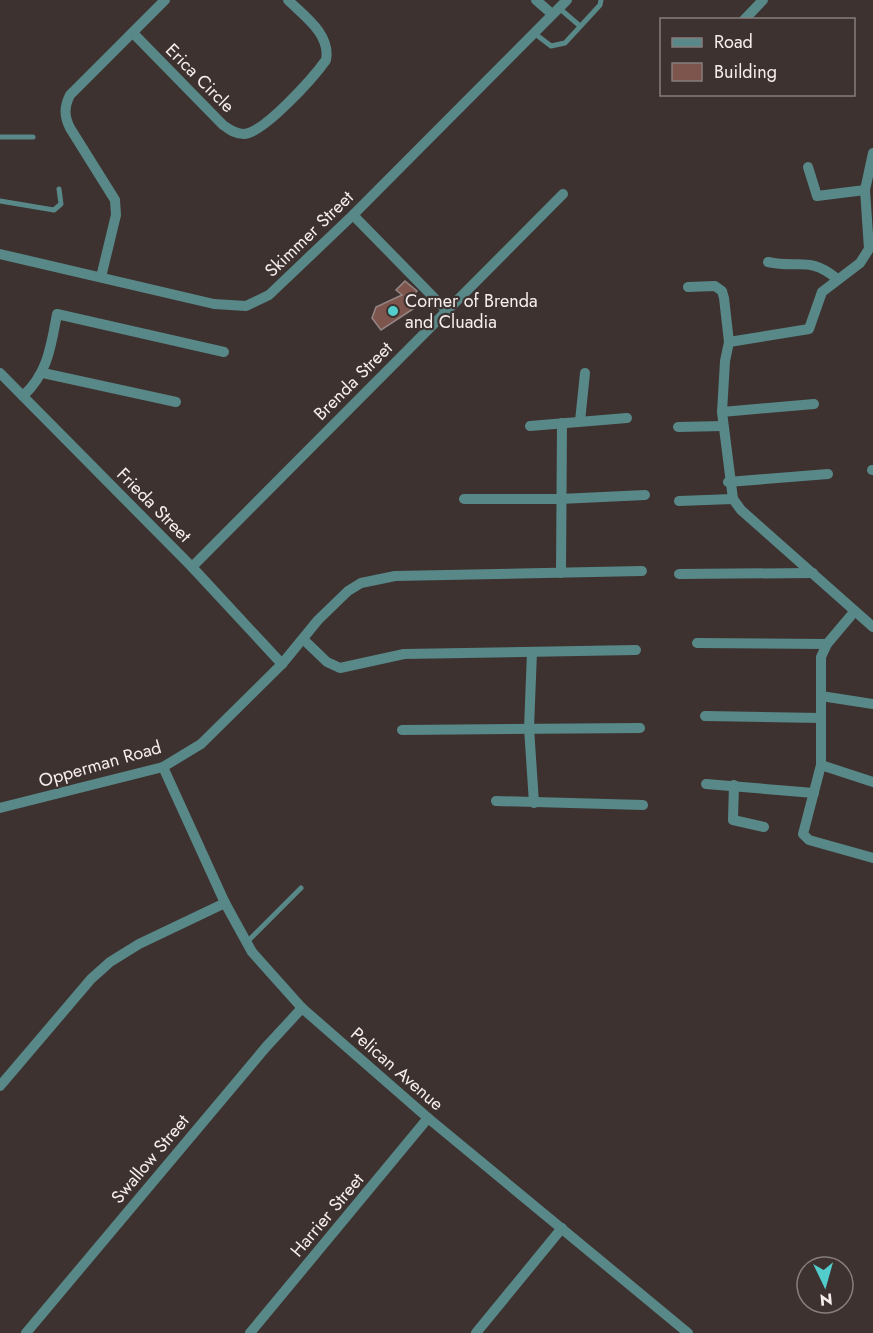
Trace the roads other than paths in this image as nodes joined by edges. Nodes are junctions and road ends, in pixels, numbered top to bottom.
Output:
1 (165, 0) edge
2 (288, 0) edge
3 (536, 0) edge
4 (601, 0) edge
5 (764, 0) edge
6 (560, 7) edge
7 (746, 18) edge
8 (580, 26) junction
9 (133, 33) junction
10 (534, 33) junction
11 (0, 137) edge
12 (33, 137) dead end
13 (873, 153) edge
14 (808, 167) dead end
15 (59, 189) dead end
16 (865, 190) junction
17 (563, 194) dead end
18 (0, 201) edge
19 (353, 215) junction
20 (1, 258) edge
21 (768, 262) dead end
22 (101, 277) junction
23 (836, 278) junction
24 (688, 287) dead end
25 (447, 311) junction
26 (729, 342) junction
27 (224, 352) dead end
28 (0, 373) edge
29 (43, 373) junction
30 (585, 373) dead end
31 (23, 396) junction
32 (176, 402) dead end
33 (814, 404) dead end
34 (722, 412) junction
35 (627, 418) dead end
36 (580, 421) junction
37 (562, 423) junction
38 (530, 426) dead end
39 (723, 426) junction
40 (678, 427) dead end
41 (828, 474) dead end
42 (729, 482) junction
43 (645, 495) dead end
44 (464, 499) dead end
45 (560, 499) junction
46 (733, 499) junction
47 (679, 501) dead end
48 (192, 567) junction
49 (642, 571) dead end
50 (561, 573) junction
51 (813, 573) junction
52 (679, 574) dead end
53 (854, 612) junction
54 (873, 627) edge
55 (303, 639) junction
56 (697, 643) dead end
57 (827, 644) junction
58 (636, 650) dead end
59 (532, 652) junction
60 (282, 664) junction
61 (821, 696) junction
62 (873, 704) edge
63 (705, 716) dead end
64 (821, 718) junction
65 (529, 728) junction
66 (640, 728) dead end
67 (402, 730) dead end
68 (821, 765) junction
69 (163, 767) junction
70 (873, 782) edge
71 (706, 784) dead end
72 (734, 785) junction
73 (814, 793) junction
74 (496, 801) dead end
75 (534, 803) junction
76 (644, 805) dead end
77 (0, 808) edge
78 (764, 827) dead end
79 (873, 858) edge
80 (301, 888) dead end
81 (225, 903) junction
82 (247, 942) junction
83 (302, 1008) junction
84 (0, 1086) edge
85 (428, 1118) junction
86 (562, 1228) junction
87 (26, 1333) edge
88 (250, 1333) edge
89 (476, 1333) edge
90 (688, 1333) edge

1 - 9 street
2 - 9 street, Erica Circle
3 - 6 street
4 - 8 lane
5 - 7 street
6 - 8 lane
6 - 10 street, Skimmer Street
8 - 10 lane
9 - 22 street
10 - 19 street, Skimmer Street
11 - 12 lane
13 - 16 street
14 - 16 street
15 - 18 lane
16 - 23 street
17 - 25 street, Brenda Street
19 - 22 street, Skimmer Street
19 - 25 street
20 - 22 street, Skimmer Street
21 - 23 street
23 - 26 street
24 - 26 street
25 - 48 street, Brenda Street
26 - 34 street
27 - 29 street
28 - 31 street, Frieda Street
29 - 31 street
29 - 32 street
30 - 36 street
31 - 48 street, Frieda Street
33 - 34 street
34 - 39 street
35 - 36 street
36 - 37 street
37 - 38 street
37 - 45 street
39 - 40 street
39 - 42 street
41 - 42 street
42 - 46 street
43 - 45 street
44 - 45 street
45 - 50 street
46 - 47 street
46 - 51 street
48 - 60 street, Frieda Street
49 - 50 street, Opperman Road
50 - 55 street, Opperman Road
51 - 52 street
51 - 53 street
53 - 54 street
53 - 57 street
55 - 59 street
55 - 60 street, Opperman Road
56 - 57 street
57 - 61 street
58 - 59 street
59 - 65 street
60 - 69 street, Opperman Road
61 - 62 street
61 - 64 street
63 - 64 street
64 - 68 street
65 - 66 street
65 - 67 street
65 - 75 street
68 - 70 street
68 - 73 street
69 - 77 street, Opperman Road
69 - 81 street, Pelican Avenue
71 - 72 street
72 - 73 street
72 - 78 street
73 - 79 street
74 - 75 street
75 - 76 street
80 - 82 lane
81 - 82 street, Pelican Avenue
81 - 84 street
82 - 83 street, Pelican Avenue
83 - 85 street, Pelican Avenue
83 - 87 street, Swallow Street
85 - 86 street, Pelican Avenue
85 - 88 street, Harrier Street
86 - 89 street
86 - 90 street, Pelican Avenue

